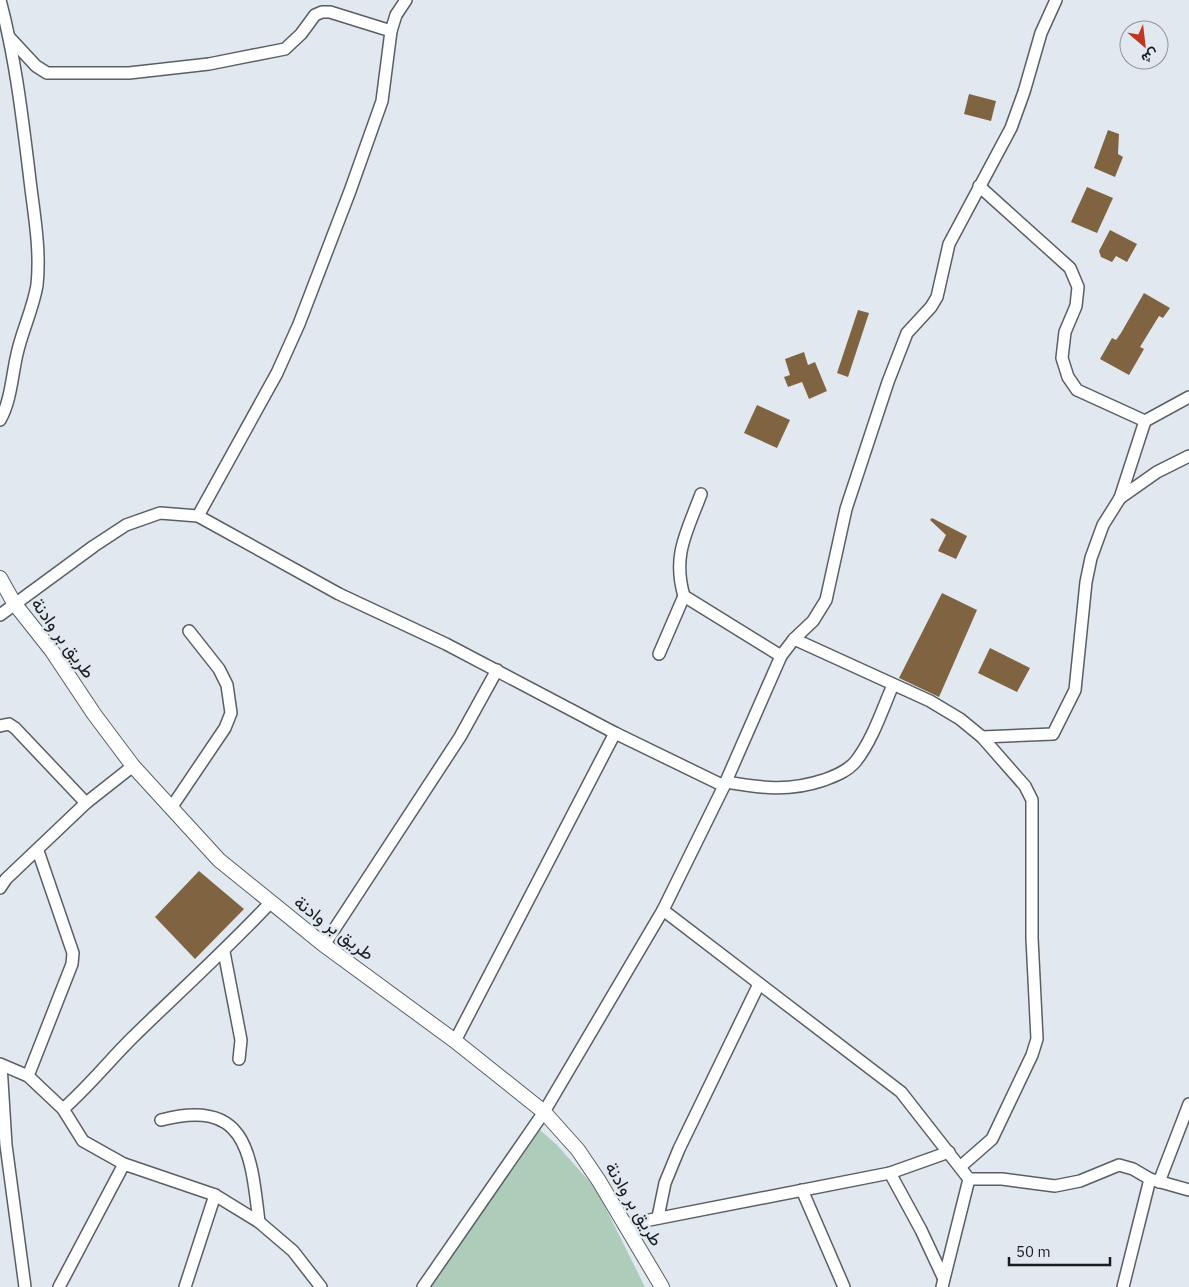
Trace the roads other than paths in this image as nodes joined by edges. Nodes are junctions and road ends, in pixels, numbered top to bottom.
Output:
1 (0, 0) edge
2 (406, 0) edge
3 (1056, 0) edge
4 (391, 32) junction
5 (9, 37) junction
6 (979, 186) junction
7 (1189, 397) edge
8 (0, 420) edge
9 (1145, 421) junction
10 (1189, 456) edge
11 (702, 494) dead end
12 (1120, 498) junction
13 (198, 516) junction
14 (0, 578) edge
15 (684, 596) junction
16 (14, 603) junction
17 (0, 615) edge
18 (189, 631) dead end
19 (794, 639) junction
20 (659, 654) dead end
21 (781, 656) junction
22 (497, 670) junction
23 (893, 685) junction
24 (0, 726) edge
25 (615, 733) junction
26 (982, 737) junction
27 (132, 766) junction
28 (725, 784) junction
29 (86, 803) junction
30 (171, 808) junction
31 (38, 851) junction
32 (2, 881) edge
33 (270, 902) junction
34 (663, 910) junction
35 (324, 945) junction
36 (224, 952) junction
37 (760, 984) junction
38 (455, 1041) junction
39 (238, 1059) dead end
40 (1, 1064) edge
41 (28, 1076) junction
42 (1189, 1104) edge
43 (63, 1109) junction
44 (544, 1112) junction
45 (160, 1120) dead end
46 (949, 1152) junction
47 (124, 1164) junction
48 (960, 1167) junction
49 (890, 1173) junction
50 (969, 1179) junction
51 (1154, 1180) junction
52 (802, 1190) junction
53 (1189, 1190) edge
54 (215, 1195) junction
55 (658, 1217) junction
56 (259, 1222) junction
57 (624, 1224) junction
58 (943, 1282) edge
59 (25, 1287) edge
60 (59, 1287) edge
61 (185, 1287) edge
62 (321, 1287) edge
63 (423, 1287) edge
64 (662, 1287) edge
65 (844, 1287) edge
66 (1123, 1287) edge

1 - 5 street
2 - 4 street
3 - 6 street
4 - 5 street
4 - 13 street
5 - 8 street
6 - 9 street
6 - 19 street
7 - 9 street
9 - 12 street
10 - 12 street
11 - 15 street
12 - 26 street
13 - 16 street
13 - 22 street
14 - 16 street, طريق بر وادنة
15 - 20 street
15 - 21 street
16 - 17 street
16 - 27 street, طريق بر وادنة
18 - 30 street
19 - 21 street
19 - 23 street
21 - 28 street
22 - 25 street
22 - 35 street
23 - 26 street
23 - 28 street
24 - 29 street
25 - 28 street
25 - 38 street
26 - 48 street
27 - 29 street
27 - 30 street, طريق بر وادنة
28 - 34 street
29 - 31 street
30 - 33 street, طريق بر وادنة
31 - 32 street
31 - 41 street
33 - 35 street, طريق بر وادنة
33 - 36 street
34 - 37 street
34 - 44 street
35 - 38 street, طريق بر وادنة
36 - 39 street
36 - 43 street
37 - 46 street
37 - 55 street
38 - 44 street, طريق بر وادنة
40 - 41 street
40 - 59 street
41 - 43 street
42 - 51 street
43 - 47 street
44 - 57 street, طريق بر وادنة
44 - 63 street
45 - 56 street
46 - 48 street
46 - 49 street
47 - 54 street
47 - 60 street
48 - 50 street
49 - 52 street
49 - 58 street
50 - 51 street
50 - 58 street
51 - 53 street
51 - 66 street
52 - 55 street
52 - 65 street
54 - 56 street
54 - 61 street
55 - 57 street
56 - 62 street
57 - 64 street, طريق بر وادنة

